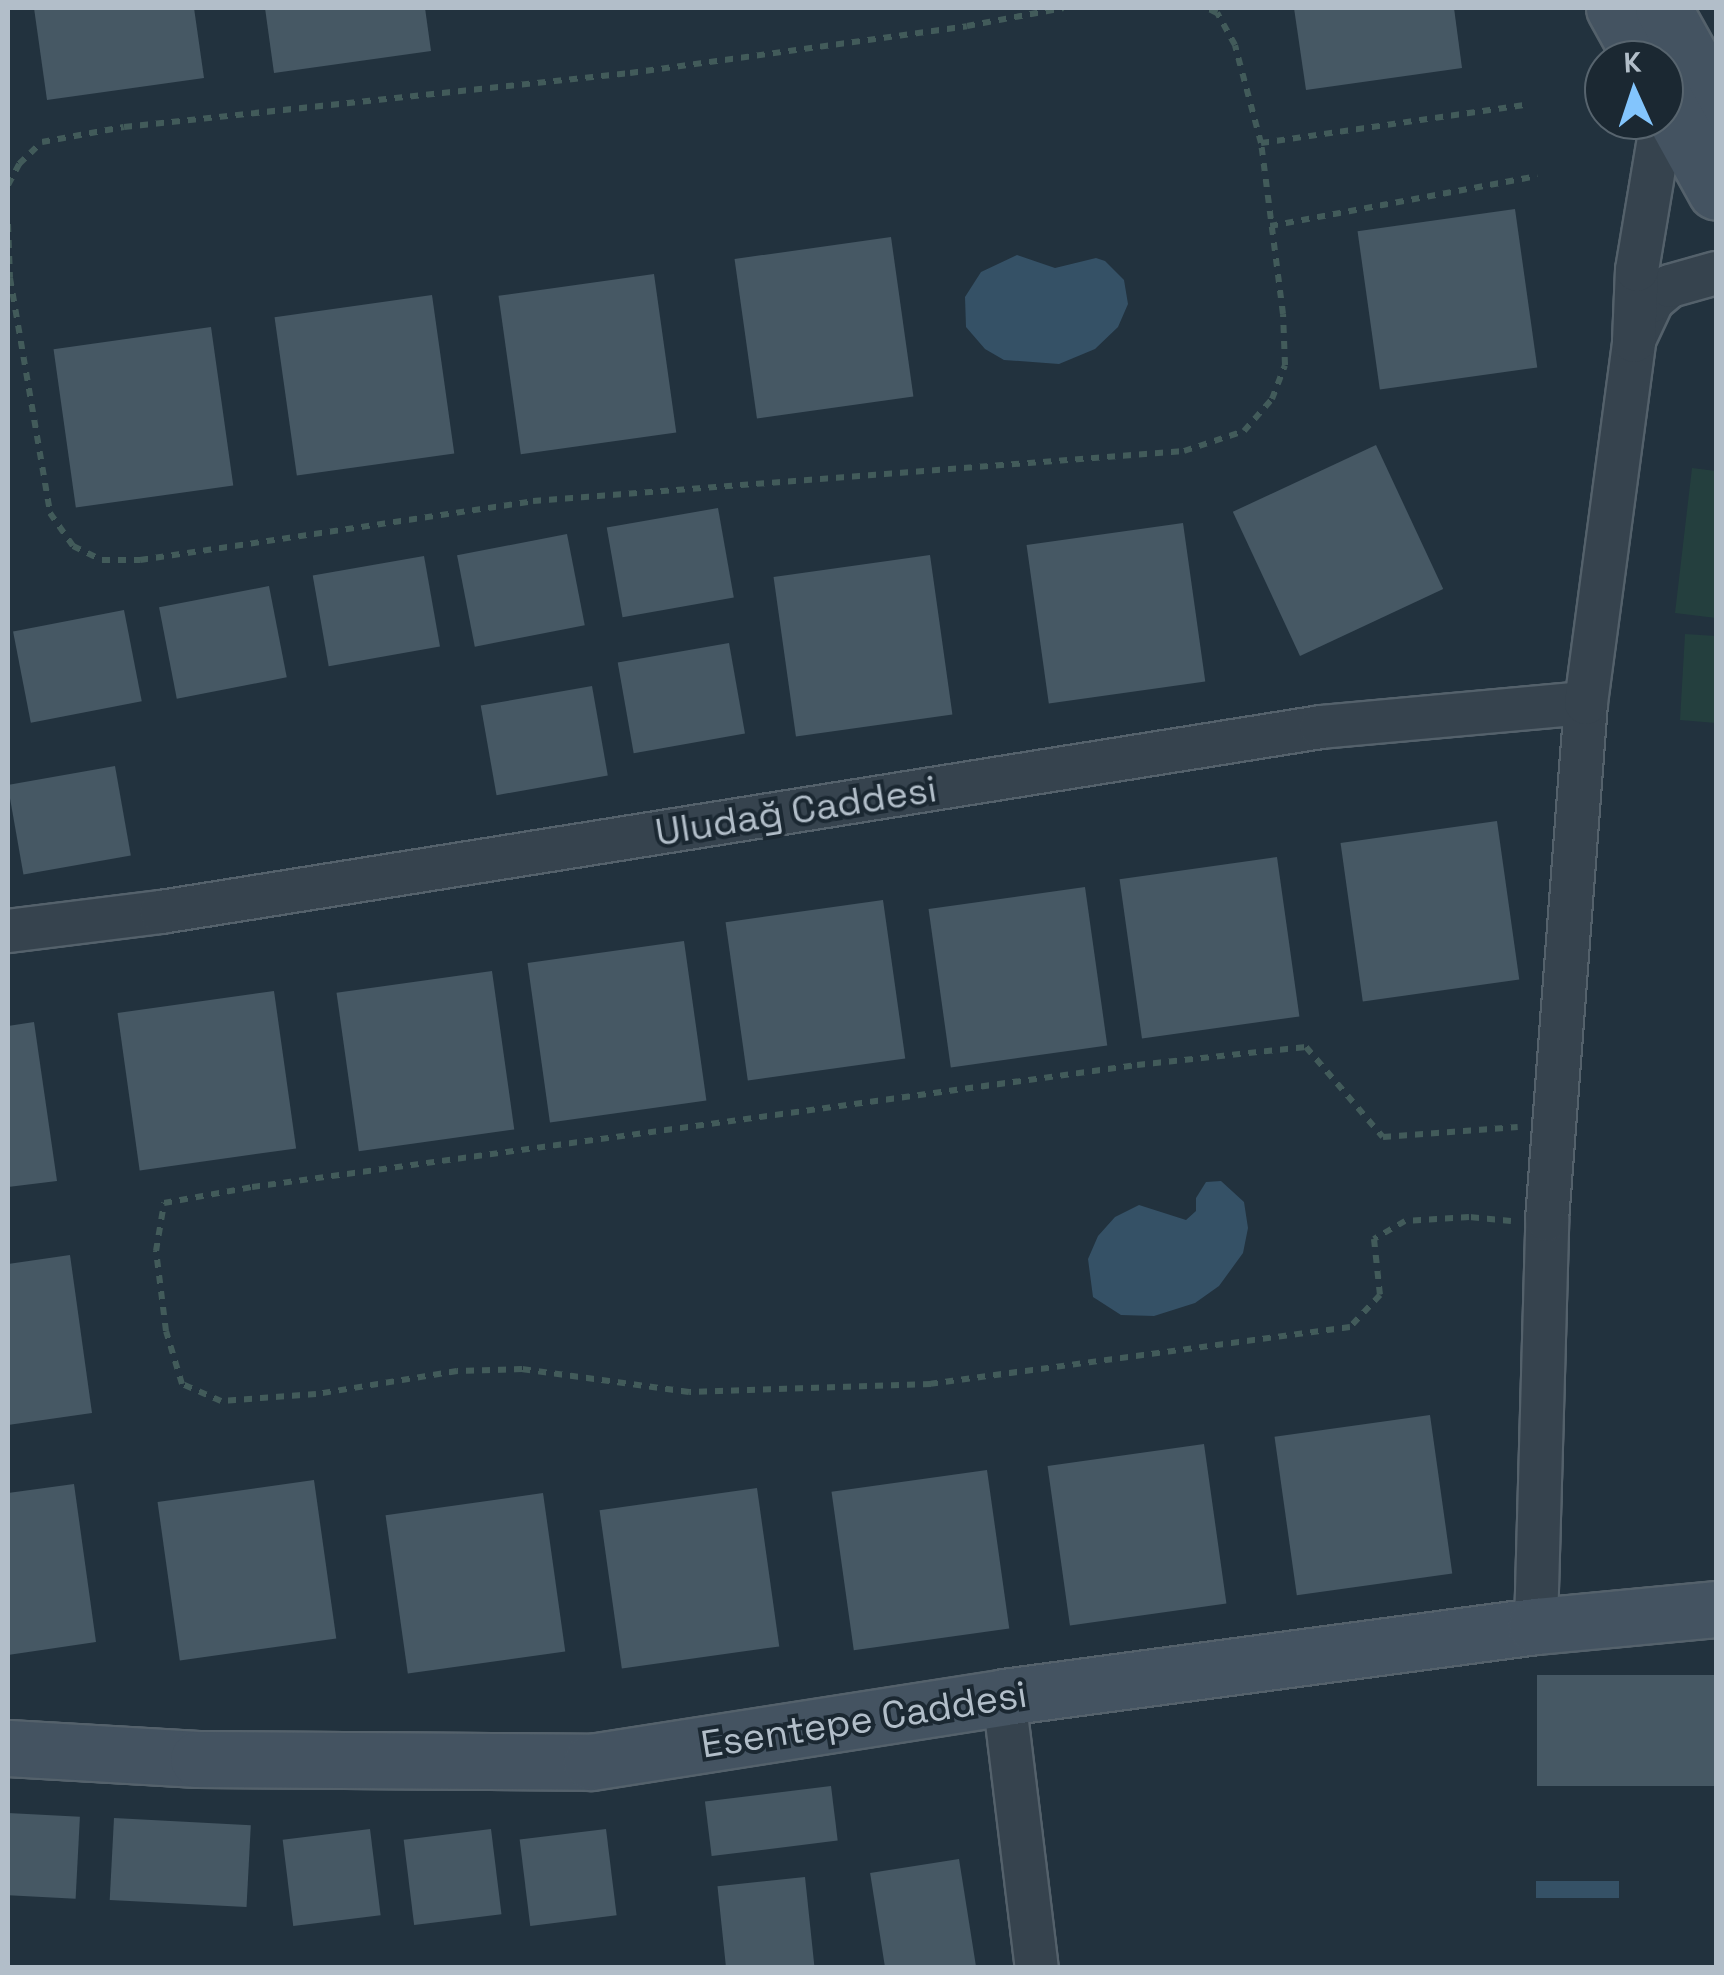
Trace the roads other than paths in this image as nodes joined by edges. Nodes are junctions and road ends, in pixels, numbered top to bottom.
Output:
1 (1614, 8) edge
2 (1663, 8) edge
3 (1633, 40) edge
4 (1665, 40) edge
5 (1684, 129) edge
6 (1661, 140) edge
7 (1716, 192) edge
8 (1716, 273) edge
9 (1634, 341) junction
10 (1586, 702) junction
11 (8, 931) edge
12 (1716, 1609) edge
13 (1536, 1626) junction
14 (1004, 1698) junction
15 (8, 1748) edge
16 (1037, 1968) edge

1 - 3 street
2 - 4 street
5 - 7 street
6 - 9 street
8 - 9 street
9 - 10 street
10 - 11 street, Uludağ Caddesi
10 - 13 street
12 - 13 street, Esentepe Caddesi
13 - 14 street, Esentepe Caddesi
14 - 15 street, Esentepe Caddesi
14 - 16 street

